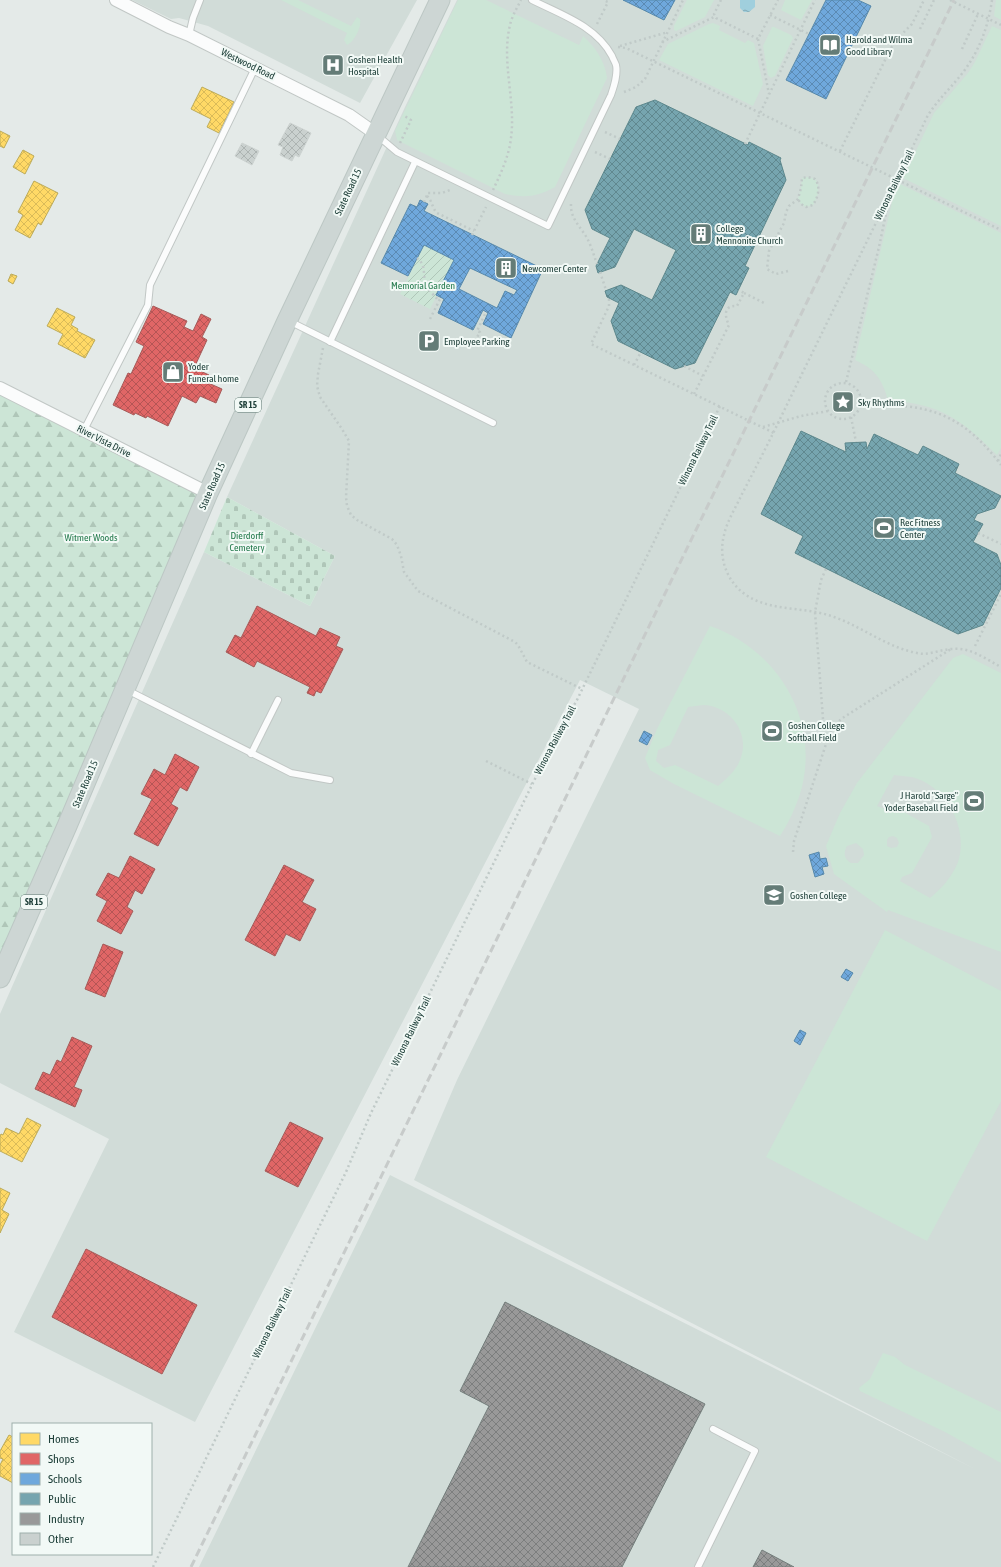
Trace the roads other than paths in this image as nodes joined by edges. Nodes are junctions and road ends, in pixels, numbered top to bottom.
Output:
1 (116, 0) edge
2 (200, 0) edge
3 (440, 0) edge
4 (532, 0) edge
5 (189, 35) junction
6 (255, 68) junction
7 (376, 134) junction
8 (415, 162) junction
9 (287, 321) junction
10 (327, 341) junction
11 (0, 388) edge
12 (493, 422) dead end
13 (84, 430) junction
14 (208, 493) junction
15 (125, 690) junction
16 (278, 700) dead end
17 (251, 754) junction
18 (330, 780) dead end
19 (0, 978) edge
20 (713, 1429) dead end
21 (698, 1567) edge

1 - 5 street, Westwood Road
2 - 5 lane
3 - 7 main road, State Road 15 / SR 15
4 - 8 lane
5 - 6 street, Westwood Road
6 - 7 street, Westwood Road
6 - 13 lane
7 - 8 lane
7 - 9 main road, State Road 15 / SR 15
8 - 10 lane
9 - 10 lane
9 - 14 main road, State Road 15 / SR 15
10 - 12 lane
11 - 13 street, River Vista Drive
13 - 14 street, River Vista Drive
14 - 15 main road, State Road 15 / SR 15
15 - 17 lane
15 - 19 main road, State Road 15 / SR 15
16 - 17 lane
17 - 18 lane
20 - 21 lane

